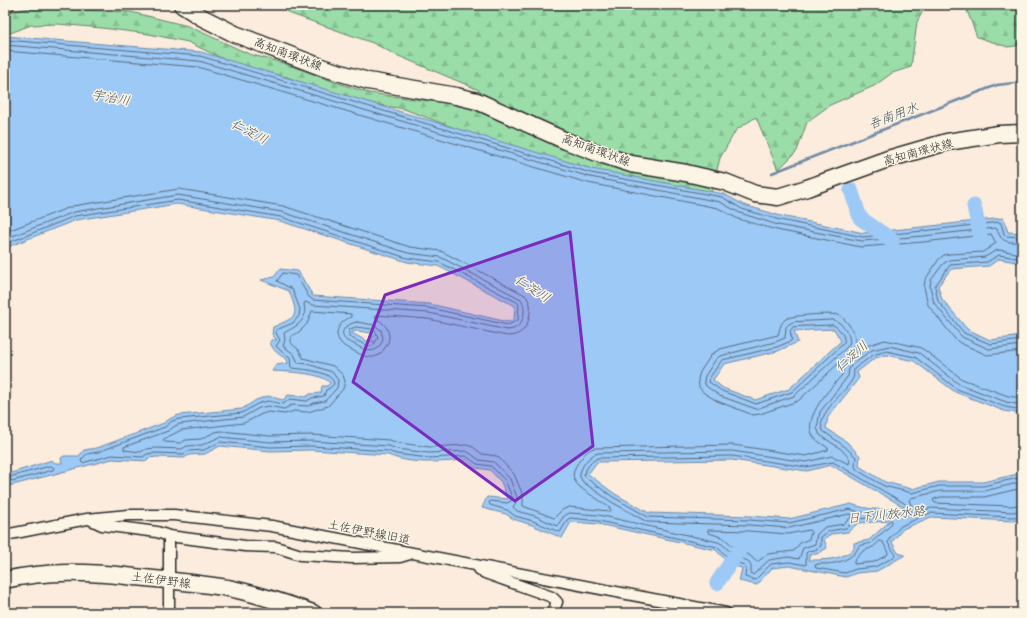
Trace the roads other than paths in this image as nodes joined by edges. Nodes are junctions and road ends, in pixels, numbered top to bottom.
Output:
1 (9, 5) edge
2 (182, 5) edge
3 (5, 7) edge
4 (1022, 133) edge
5 (87, 519) junction
6 (5, 534) edge
7 (169, 536) junction
8 (414, 553) junction
9 (472, 564) junction
10 (5, 580) edge
11 (169, 580) junction
12 (169, 613) edge
13 (313, 613) edge
14 (554, 613) edge
15 (726, 613) edge

1 - 3 street
2 - 4 main road, 高知南環状線
5 - 6 street, 土佐伊野線旧道
5 - 7 street
5 - 8 street, 土佐伊野線旧道
7 - 8 street
7 - 11 street
8 - 9 street, 土佐伊野線旧道
9 - 14 street
9 - 15 street, 土佐伊野線旧道
10 - 11 main road, 土佐伊野線
11 - 12 street
11 - 13 main road, 土佐伊野線

